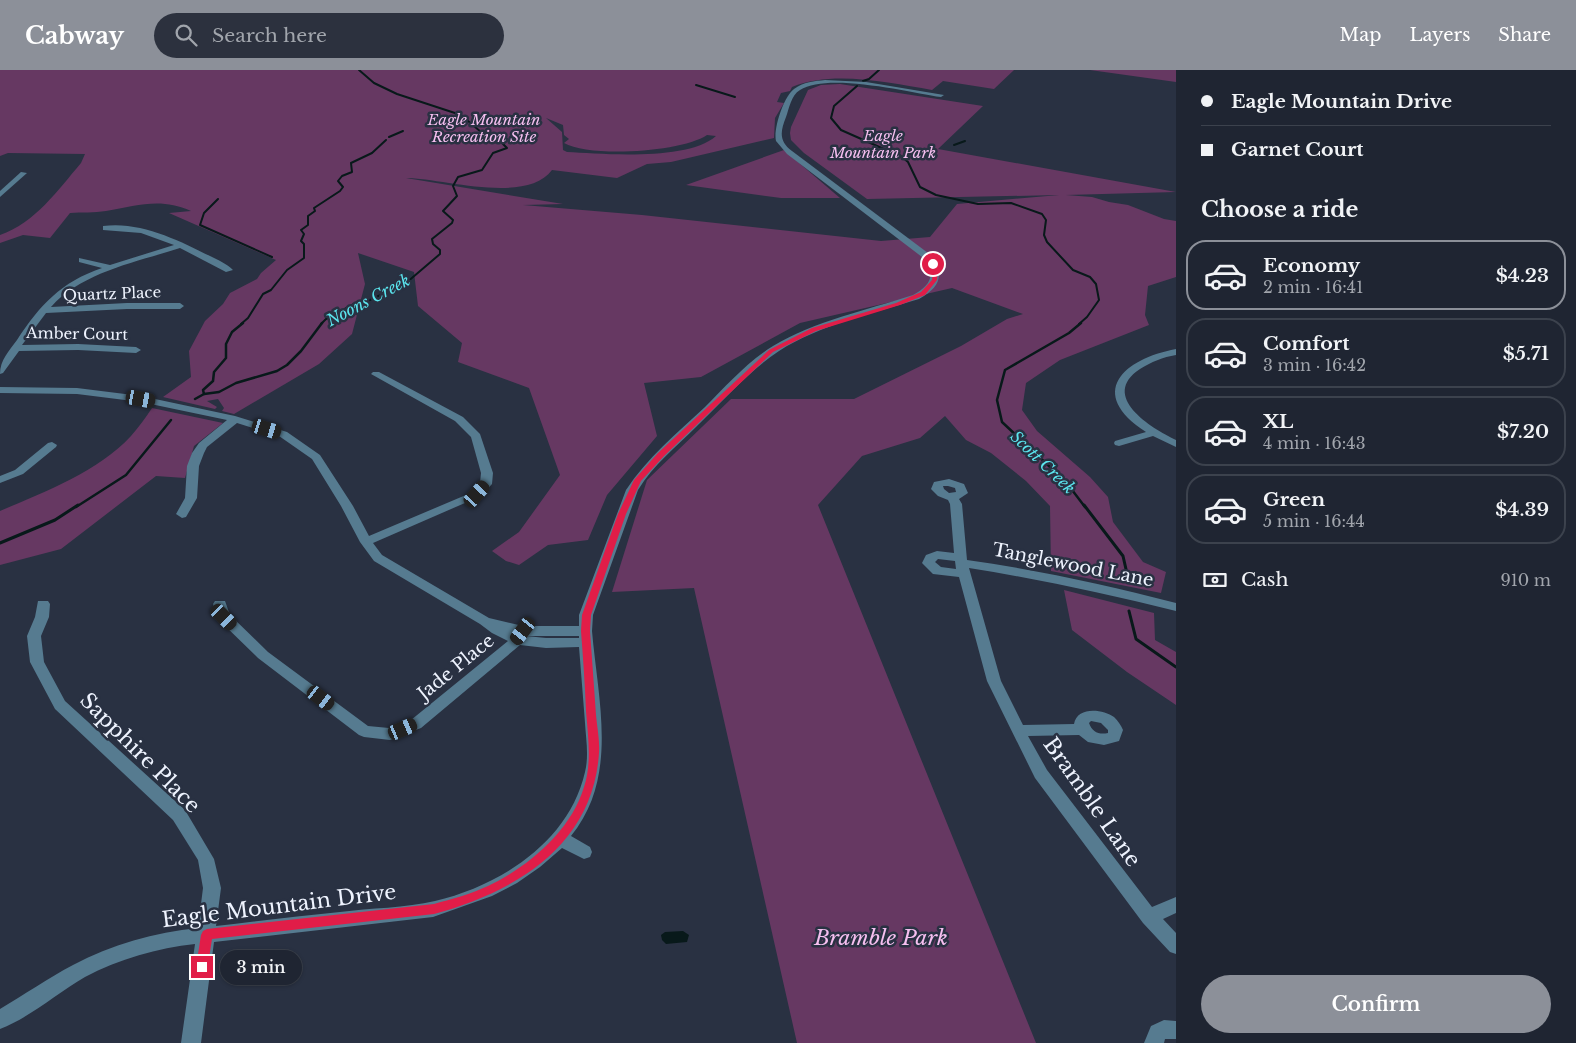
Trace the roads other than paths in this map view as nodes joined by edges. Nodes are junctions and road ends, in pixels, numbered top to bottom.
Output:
1 (941, 95) dead end
2 (23, 173) dead end
3 (0, 195) edge
4 (106, 228) dead end
5 (181, 245) junction
6 (82, 260) dead end
7 (113, 268) junction
8 (229, 270) dead end
9 (180, 306) dead end
10 (44, 310) junction
11 (17, 348) junction
12 (136, 350) dead end
13 (1176, 352) edge
14 (0, 371) edge
15 (376, 374) dead end
16 (0, 390) edge
17 (235, 419) junction
18 (1153, 433) junction
19 (1120, 443) dead end
20 (1176, 444) edge
21 (52, 445) dead end
22 (0, 480) edge
23 (953, 497) dead end
24 (182, 514) dead end
25 (366, 542) junction
26 (962, 565) junction
27 (43, 604) dead end
28 (220, 604) dead end
29 (1176, 607) edge
30 (520, 636) junction
31 (586, 636) junction
32 (1083, 729) dead end
33 (1018, 731) junction
34 (560, 838) junction
35 (584, 852) dead end
36 (1176, 905) edge
37 (1149, 917) junction
38 (207, 935) junction
39 (1176, 946) edge
40 (0, 1020) edge
41 (1176, 1030) edge
42 (191, 1043) edge
43 (1154, 1043) edge

1 - 31 street, Eagle Mountain Drive
2 - 3 street
4 - 5 street
5 - 7 street
5 - 8 street
6 - 7 street
7 - 10 street
9 - 10 street, Quartz Place
10 - 11 street
11 - 12 street, Amber Court
11 - 14 street
13 - 18 street
15 - 25 street
16 - 17 street
17 - 24 street
17 - 25 street
18 - 19 street
18 - 20 street
21 - 22 street
23 - 26 street, Bramble Lane
25 - 30 street
26 - 29 street, Tanglewood Lane
26 - 33 street, Bramble Lane
27 - 38 street, Sapphire Place
28 - 30 street, Jade Place
30 - 31 street
31 - 34 street, Eagle Mountain Drive
32 - 33 street
33 - 37 street, Bramble Lane
34 - 35 street
34 - 38 street, Eagle Mountain Drive
36 - 37 street
37 - 39 street, Bramble Lane
38 - 40 street, Eagle Mountain Drive
38 - 42 street, Sapphire Place
41 - 43 street

